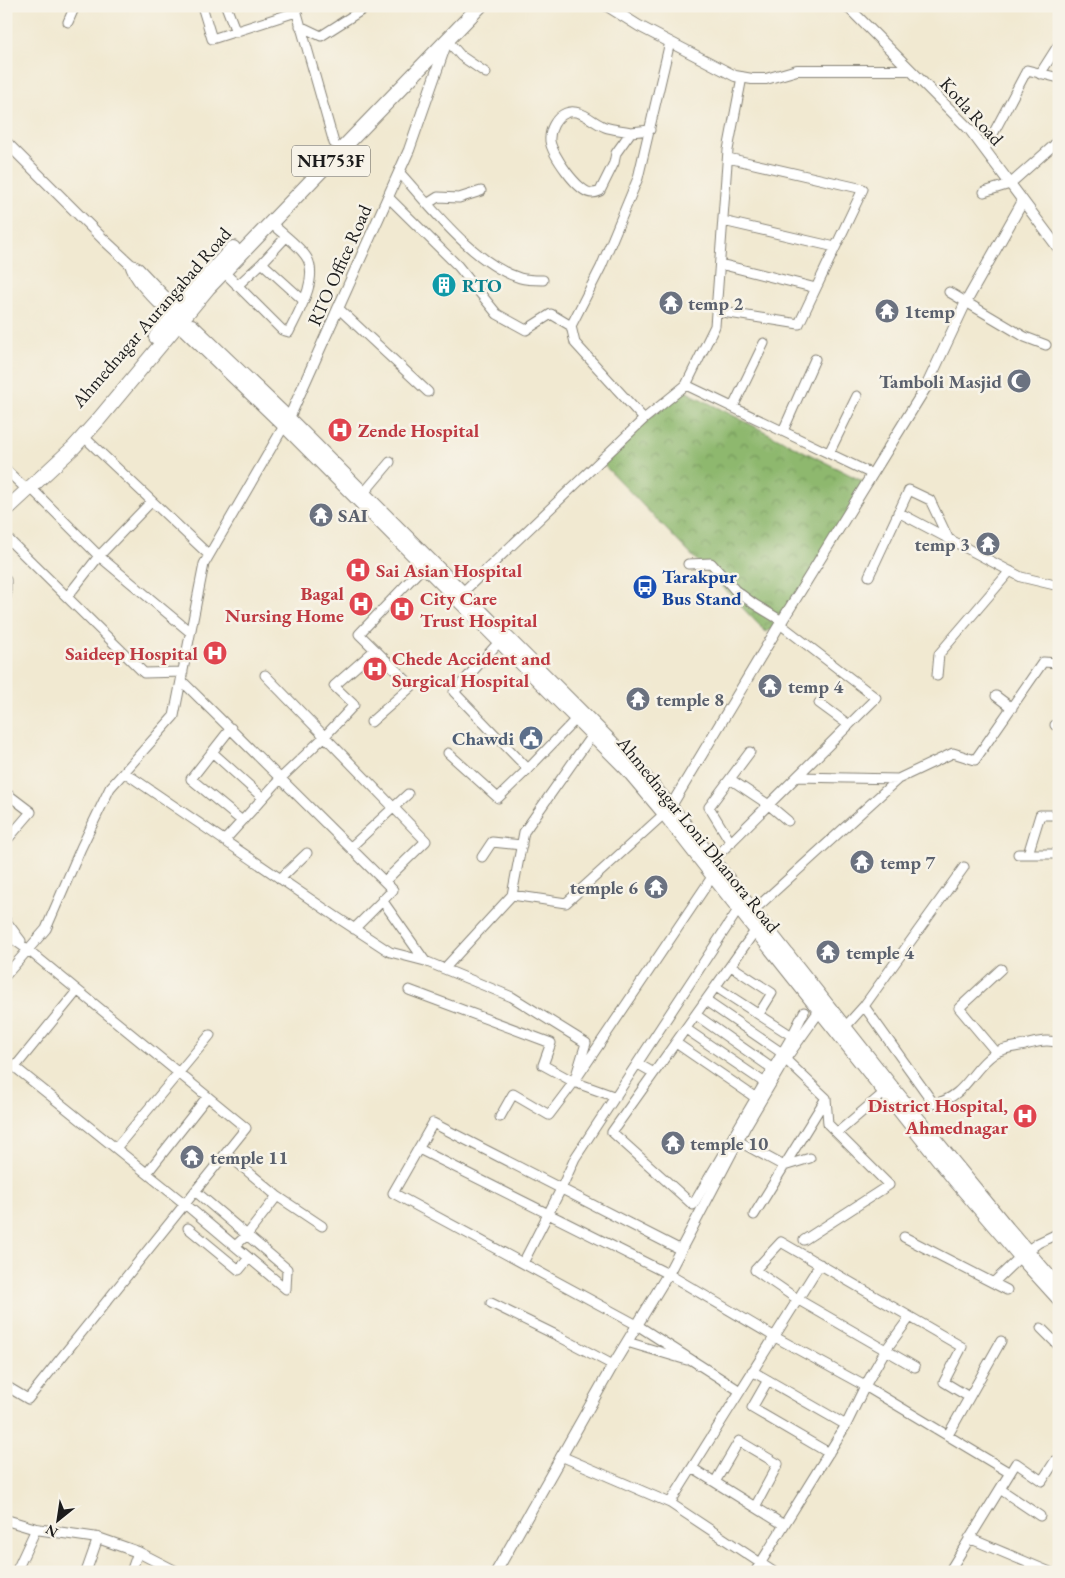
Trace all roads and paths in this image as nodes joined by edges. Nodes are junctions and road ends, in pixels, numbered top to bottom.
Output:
1 (75, 6) edge
2 (202, 6) edge
3 (226, 6) edge
4 (368, 6) edge
5 (467, 6) edge
6 (480, 6) edge
7 (607, 6) edge
8 (847, 6) edge
9 (296, 9) edge
10 (68, 22) dead end
11 (300, 26) junction
12 (236, 32) junction
13 (447, 40) junction
14 (670, 42) junction
15 (1059, 44) edge
16 (910, 70) junction
17 (486, 73) dead end
18 (1040, 74) junction
19 (742, 77) junction
20 (1059, 78) edge
21 (650, 130) junction
22 (631, 132) junction
23 (1059, 138) edge
24 (6, 142) edge
25 (334, 143) junction
26 (985, 149) junction
27 (728, 158) junction
28 (399, 172) junction
29 (1010, 184) junction
30 (482, 191) dead end
31 (984, 192) dead end
32 (388, 197) junction
33 (1023, 201) junction
34 (427, 204) junction
35 (723, 221) junction
36 (271, 223) junction
37 (286, 237) junction
38 (835, 247) junction
39 (1059, 249) edge
40 (262, 263) junction
41 (720, 264) junction
42 (224, 272) junction
43 (543, 280) dead end
44 (237, 286) junction
45 (816, 288) junction
46 (949, 292) dead end
47 (304, 301) junction
48 (966, 302) junction
49 (338, 308) junction
50 (716, 311) junction
51 (178, 316) junction
52 (571, 326) junction
53 (764, 343) dead end
54 (1046, 345) dead end
55 (815, 359) dead end
56 (686, 385) junction
57 (428, 392) dead end
58 (857, 396) dead end
59 (733, 407) junction
60 (644, 419) junction
61 (287, 422) junction
62 (782, 431) junction
63 (84, 436) junction
64 (829, 453) junction
65 (390, 462) dead end
66 (6, 470) edge
67 (872, 474) junction
68 (26, 486) junction
69 (363, 494) junction
70 (6, 499) edge
71 (152, 501) junction
72 (6, 510) edge
73 (898, 512) junction
74 (6, 537) edge
75 (948, 538) junction
76 (209, 555) junction
77 (99, 556) junction
78 (688, 564) dead end
79 (423, 567) junction
80 (1010, 571) junction
81 (869, 576) dead end
82 (6, 580) edge
83 (1059, 586) edge
84 (463, 592) junction
85 (66, 596) junction
86 (6, 597) edge
87 (781, 622) junction
88 (190, 632) junction
89 (499, 642) junction
90 (375, 650) junction
91 (1059, 663) edge
92 (265, 675) dead end
93 (182, 676) junction
94 (937, 676) dead end
95 (996, 696) dead end
96 (819, 703) dead end
97 (1012, 708) junction
98 (576, 719) junction
99 (371, 722) dead end
100 (849, 725) junction
101 (231, 728) junction
102 (592, 735) junction
103 (325, 736) junction
104 (212, 752) junction
105 (750, 752) dead end
106 (448, 753) dead end
107 (528, 769) junction
108 (124, 772) junction
109 (797, 777) junction
110 (281, 778) junction
111 (730, 779) junction
112 (898, 779) junction
113 (6, 793) edge
114 (408, 794) dead end
115 (264, 798) junction
116 (769, 805) junction
117 (394, 807) junction
118 (667, 810) junction
119 (1059, 815) edge
120 (242, 821) junction
121 (788, 821) dead end
122 (6, 841) edge
123 (224, 841) junction
124 (731, 843) junction
125 (522, 845) junction
126 (351, 847) junction
127 (307, 854) dead end
128 (1018, 854) dead end
129 (1028, 854) junction
130 (1059, 854) edge
131 (482, 857) dead end
132 (713, 860) junction
133 (964, 867) dead end
134 (712, 877) junction
135 (280, 879) junction
136 (385, 881) junction
137 (512, 895) junction
138 (382, 900) junction
139 (738, 910) junction
140 (753, 911) junction
141 (6, 921) edge
142 (354, 929) junction
143 (755, 931) junction
144 (6, 934) edge
145 (28, 950) junction
146 (425, 961) junction
147 (731, 966) junction
148 (444, 969) junction
149 (1001, 969) dead end
150 (6, 975) edge
151 (716, 987) junction
152 (409, 990) dead end
153 (77, 991) junction
154 (706, 1001) junction
155 (823, 1006) junction
156 (864, 1006) junction
157 (804, 1012) dead end
158 (759, 1014) junction
159 (696, 1015) junction
160 (846, 1026) junction
161 (686, 1029) junction
162 (210, 1035) dead end
163 (792, 1036) junction
164 (676, 1042) junction
165 (1059, 1043) edge
166 (996, 1052) junction
167 (784, 1056) junction
168 (6, 1060) edge
169 (638, 1064) junction
170 (15, 1067) junction
171 (773, 1069) junction
172 (178, 1073) junction
173 (654, 1073) junction
174 (574, 1082) junction
175 (765, 1083) junction
176 (884, 1093) junction
177 (207, 1097) junction
178 (616, 1097) junction
179 (756, 1098) junction
180 (826, 1098) junction
181 (500, 1117) dead end
182 (837, 1134) junction
183 (738, 1140) junction
184 (116, 1148) junction
185 (419, 1148) junction
186 (226, 1153) junction
187 (810, 1158) dead end
188 (784, 1166) junction
189 (147, 1173) junction
190 (561, 1189) junction
191 (195, 1191) junction
192 (277, 1196) junction
193 (185, 1204) junction
194 (549, 1214) junction
195 (754, 1216) dead end
196 (322, 1226) dead end
197 (188, 1228) dead end
198 (1059, 1233) edge
199 (247, 1235) junction
200 (223, 1236) junction
201 (904, 1237) dead end
202 (804, 1240) dead end
203 (235, 1246) junction
204 (213, 1249) junction
205 (681, 1250) junction
206 (1024, 1254) junction
207 (250, 1258) junction
208 (523, 1263) junction
209 (820, 1264) junction
210 (668, 1274) junction
211 (993, 1283) junction
212 (1059, 1286) edge
213 (1007, 1290) dead end
214 (797, 1299) junction
215 (1059, 1300) edge
216 (491, 1303) dead end
217 (910, 1317) junction
218 (637, 1325) junction
219 (1041, 1328) dead end
220 (775, 1337) junction
221 (1001, 1341) dead end
222 (627, 1342) junction
223 (1059, 1346) edge
224 (886, 1351) junction
225 (698, 1364) junction
226 (613, 1365) junction
227 (915, 1367) dead end
228 (752, 1370) junction
229 (768, 1380) junction
230 (6, 1386) edge
231 (865, 1386) junction
232 (740, 1391) junction
233 (969, 1397) junction
234 (846, 1425) junction
235 (948, 1435) junction
236 (829, 1453) junction
237 (561, 1456) junction
238 (1055, 1461) dead end
239 (692, 1468) junction
240 (1010, 1473) junction
241 (715, 1482) junction
242 (1000, 1490) junction
243 (670, 1503) junction
244 (755, 1507) junction
245 (1040, 1516) dead end
246 (6, 1520) edge
247 (784, 1525) junction
248 (36, 1529) junction
249 (98, 1538) junction
250 (970, 1538) junction
251 (138, 1552) junction
252 (760, 1563) junction
253 (17, 1570) edge
254 (28, 1572) edge
255 (86, 1572) edge
256 (131, 1572) edge
257 (177, 1572) edge
258 (496, 1572) edge
259 (755, 1572) edge
260 (774, 1572) edge
261 (948, 1572) edge
262 (1050, 1572) edge

1 - 10 street
2 - 12 street
3 - 12 street
4 - 11 street
5 - 25 highway, Ahmednagar Aurangabad Road / NH753F
6 - 13 highway, NH753F
7 - 14 street
8 - 16 street, Kotla Road
9 - 11 street
9 - 12 street
11 - 25 street
13 - 17 street
13 - 28 street, RTO Office Road
13 - 36 highway, NH753F
14 - 19 street
14 - 21 street
15 - 18 street
16 - 19 street
16 - 26 street, Kotla Road
18 - 20 street
18 - 26 street
19 - 27 street
21 - 22 street
21 - 52 street
22 - 22 street
23 - 29 street
24 - 51 street
25 - 51 highway, Ahmednagar Aurangabad Road / NH753F
26 - 29 street, Kotla Road
27 - 35 street
27 - 38 street
28 - 32 street, RTO Office Road
28 - 34 street
29 - 31 street
29 - 33 street, Kotla Road
30 - 34 street
32 - 49 street, RTO Office Road
32 - 52 street
33 - 39 street, Kotla Road
33 - 48 street
34 - 43 street
35 - 38 street
35 - 41 street
36 - 37 street
36 - 42 highway, NH753F
37 - 40 street
37 - 47 street
38 - 45 street
40 - 44 street
40 - 47 street
41 - 45 street
41 - 50 street
42 - 44 street
42 - 51 highway, NH753F
44 - 47 street
45 - 50 street
46 - 48 street
48 - 54 street
48 - 67 street
49 - 57 street
49 - 61 street, RTO Office Road
50 - 56 street
51 - 61 main road, Ahmednagar Loni Dhanora Road
51 - 63 highway, NH753F
51 - 68 highway, Ahmednagar Aurangabad Road / NH753F
52 - 60 street
53 - 59 street
55 - 62 street
56 - 59 street
56 - 60 street
58 - 64 street
59 - 62 street
60 - 84 street
61 - 69 main road, Ahmednagar Loni Dhanora Road
61 - 76 street
61 - 79 main road, Ahmednagar Loni Dhanora Road
62 - 64 street
63 - 68 highway, NH753F
63 - 71 street
64 - 67 street
65 - 69 street
66 - 68 street
67 - 87 street
68 - 70 highway, Ahmednagar Aurangabad Road / NH753F
68 - 72 highway, NH753F
68 - 77 street
69 - 84 main road, Ahmednagar Loni Dhanora Road
71 - 76 street
71 - 77 street
73 - 75 street
73 - 75 street
73 - 81 street
74 - 85 street
75 - 80 street
76 - 88 street
77 - 85 street
77 - 88 street
78 - 87 street
79 - 89 main road, Ahmednagar Loni Dhanora Road
79 - 90 street
80 - 83 street
80 - 94 street
82 - 86 street
84 - 118 main road, Ahmednagar Loni Dhanora Road
85 - 93 street
87 - 100 street
87 - 118 street
88 - 93 street
89 - 98 main road, Ahmednagar Loni Dhanora Road
89 - 107 street
90 - 99 street
90 - 103 street
91 - 97 street
92 - 103 street
93 - 101 street
93 - 108 street
95 - 97 street
96 - 100 street
97 - 112 street
98 - 102 main road, Ahmednagar Loni Dhanora Road
98 - 107 street
100 - 109 street
101 - 104 street
101 - 110 street
102 - 118 main road, Ahmednagar Loni Dhanora Road
102 - 125 street
103 - 110 street
103 - 117 street
104 - 115 street
104 - 120 street
105 - 111 street
106 - 107 street
108 - 123 street
108 - 145 street
109 - 112 street
109 - 116 street
110 - 115 street
110 - 126 street
111 - 116 street
111 - 124 street
112 - 140 street
113 - 122 street
114 - 117 street
115 - 120 street
116 - 121 street
116 - 124 street
117 - 126 street
117 - 136 street
118 - 132 main road, Ahmednagar Loni Dhanora Road
118 - 134 main road, Ahmednagar Loni Dhanora Road
118 - 137 street
119 - 129 street
120 - 123 street
123 - 135 street
124 - 132 street
125 - 131 street
125 - 137 street
126 - 136 street
127 - 135 street
128 - 129 street
129 - 130 street
132 - 140 main road, Ahmednagar Loni Dhanora Road
133 - 156 street
134 - 139 main road, Ahmednagar Loni Dhanora Road
134 - 174 street
135 - 142 street
136 - 138 street
137 - 148 street
138 - 142 street
138 - 146 street
139 - 143 main road, Ahmednagar Loni Dhanora Road
139 - 169 street
140 - 155 main road, Ahmednagar Loni Dhanora Road
141 - 145 street
142 - 146 street
143 - 147 street
143 - 155 main road, Ahmednagar Loni Dhanora Road
144 - 145 street
145 - 150 street
145 - 153 street
146 - 148 street
147 - 151 street
147 - 158 street
148 - 174 street
149 - 166 street
151 - 154 street
151 - 158 street
152 - 174 street
153 - 170 street
153 - 172 street
154 - 159 street
154 - 167 street
155 - 160 main road, Ahmednagar Loni Dhanora Road
155 - 167 street
155 - 176 main road, Ahmednagar Loni Dhanora Road
156 - 160 street
156 - 166 street
157 - 163 street
158 - 163 street
159 - 161 street
159 - 171 street
160 - 206 main road, Ahmednagar Loni Dhanora Road
161 - 164 street
161 - 175 street
162 - 172 street
163 - 167 street
164 - 173 street
164 - 179 street
165 - 166 street
167 - 171 street
167 - 180 street
167 - 183 street
168 - 170 street
169 - 173 street
169 - 178 street
170 - 184 street
171 - 175 street
172 - 177 street
172 - 184 street
173 - 179 street
174 - 178 street
174 - 181 street
175 - 179 street
176 - 182 street
176 - 206 main road, Ahmednagar Loni Dhanora Road
177 - 186 street
177 - 189 street
178 - 190 street
180 - 182 street
180 - 188 street
182 - 202 street
183 - 188 street
183 - 205 street
184 - 189 street
185 - 190 street
185 - 194 street
185 - 208 street
186 - 191 street
186 - 192 street
187 - 188 street
188 - 195 street
189 - 193 street
190 - 194 street
190 - 205 street
191 - 193 street
191 - 199 street
192 - 196 street
192 - 199 street
193 - 200 street
193 - 230 street
194 - 208 street
194 - 210 street
197 - 204 street
198 - 206 street
199 - 203 street
199 - 207 street
200 - 203 street
200 - 204 street
201 - 211 street
203 - 207 street
204 - 207 street
205 - 210 street
206 - 211 street
206 - 212 main road, Ahmednagar Loni Dhanora Road
206 - 215 main road, Ahmednagar Loni Dhanora Road
208 - 218 street
209 - 214 street
209 - 214 street
209 - 217 street
210 - 218 street
210 - 220 street
211 - 213 street
214 - 220 street
214 - 224 street
216 - 226 street
217 - 224 street
217 - 233 street
218 - 222 street
218 - 225 street
219 - 223 street
220 - 228 street
220 - 231 street
221 - 233 street
222 - 225 street
222 - 226 street
224 - 227 street
224 - 231 street
225 - 232 street
226 - 237 street
228 - 229 street
228 - 232 street
229 - 234 street
229 - 236 street
231 - 234 street
231 - 235 street
232 - 239 street
233 - 235 street
234 - 236 street
235 - 240 street
236 - 247 street
237 - 243 street
237 - 258 street
238 - 240 street
239 - 241 street
239 - 243 street
240 - 242 street
241 - 244 street
241 - 244 street
242 - 245 street
242 - 250 street
243 - 252 street
244 - 247 street
246 - 248 street
247 - 252 street
248 - 249 street
248 - 253 street
249 - 251 street
249 - 255 street
250 - 261 street
250 - 262 street
251 - 256 street
251 - 257 street
252 - 259 street
252 - 260 street
253 - 254 street

